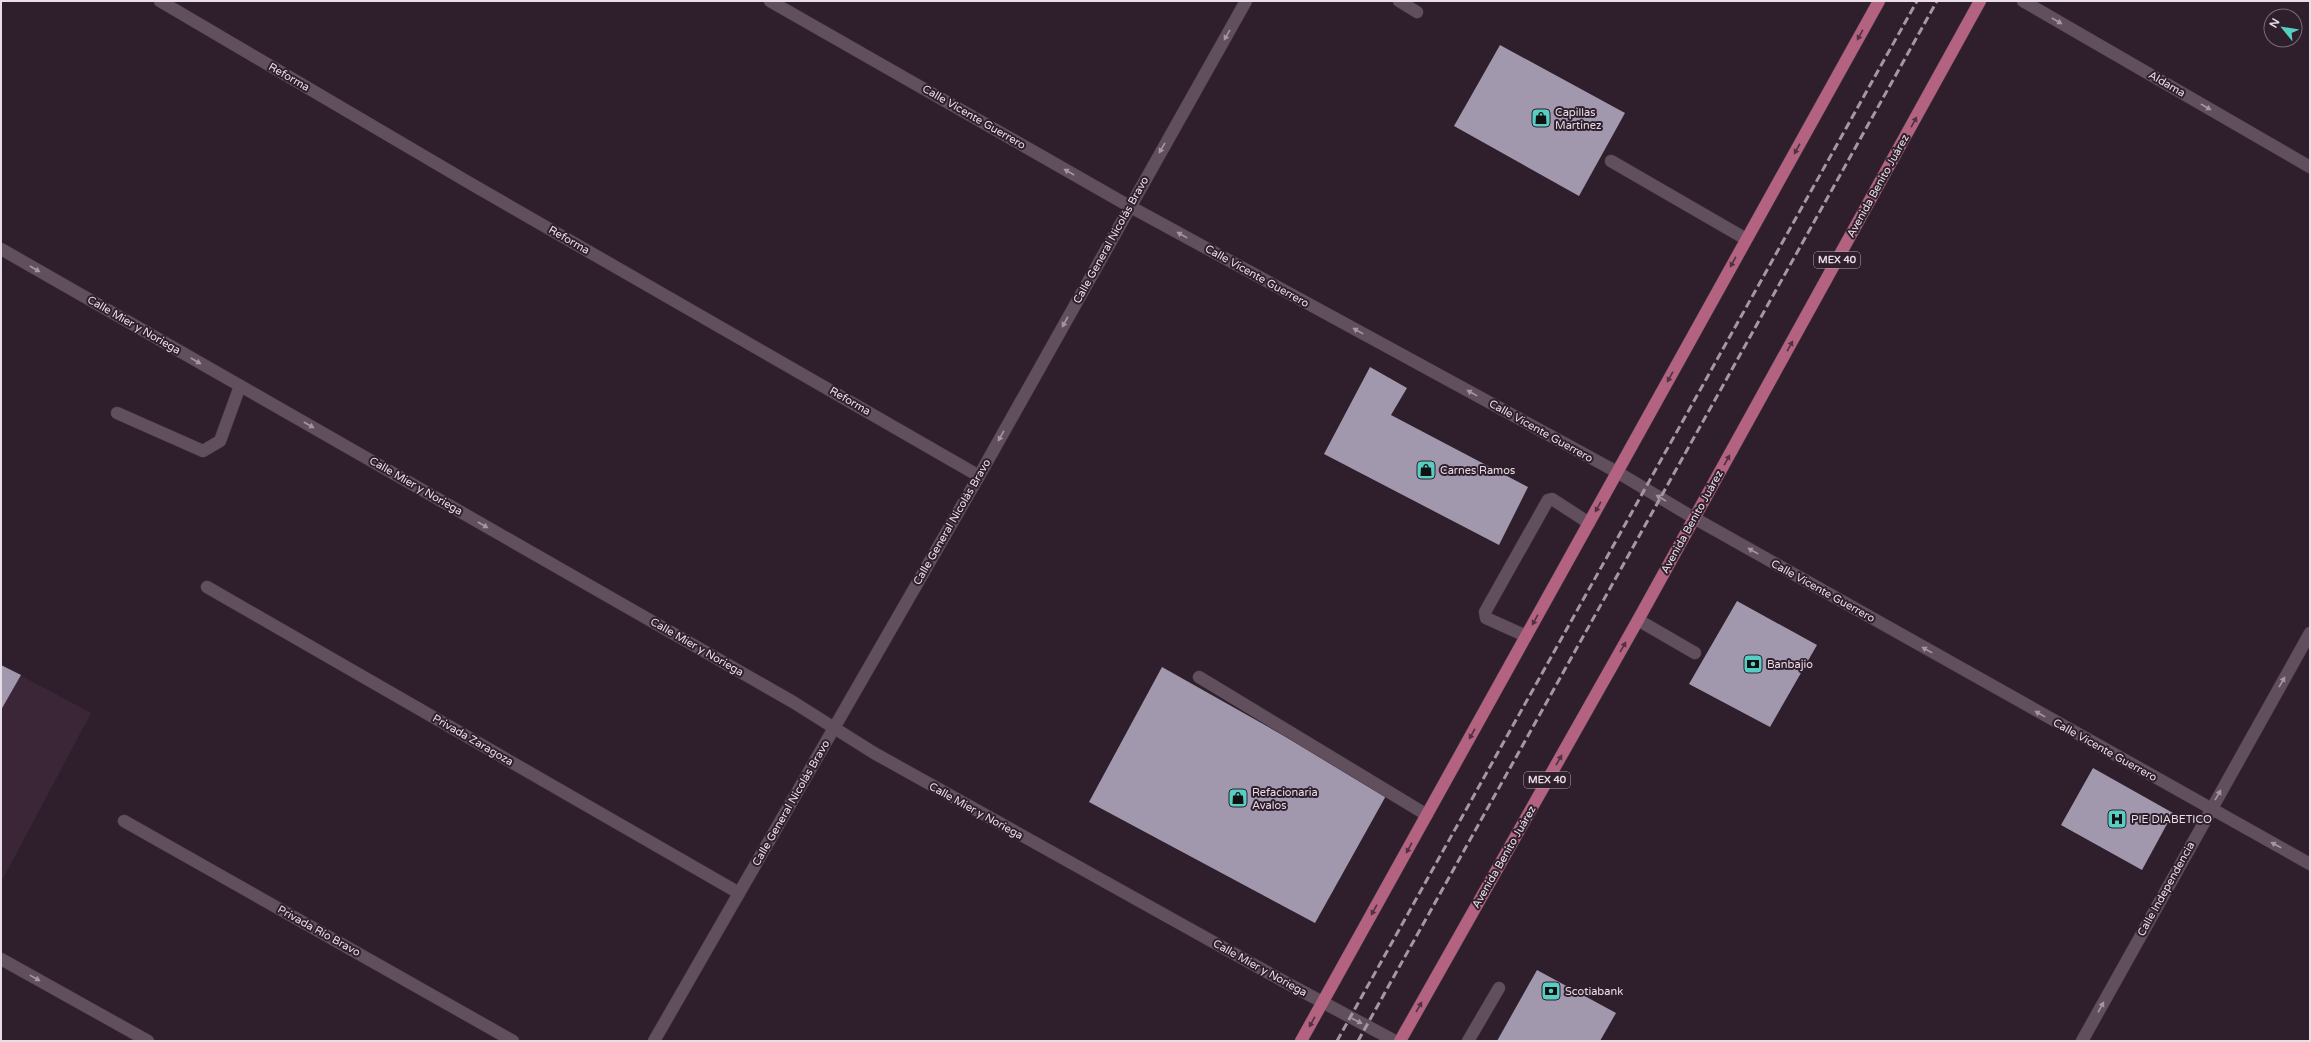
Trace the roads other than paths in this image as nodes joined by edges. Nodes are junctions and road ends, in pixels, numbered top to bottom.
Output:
1 (160, 1) edge
2 (770, 1) edge
3 (1246, 1) edge
4 (1399, 1) edge
5 (1879, 1) edge
6 (1980, 1) edge
7 (2023, 1) edge
8 (1418, 12) dead end
9 (1611, 161) dead end
10 (2310, 168) edge
11 (1129, 206) junction
12 (1746, 239) junction
13 (1, 249) edge
14 (240, 386) junction
15 (117, 413) dead end
16 (1617, 472) junction
17 (979, 476) junction
18 (1694, 518) junction
19 (1589, 523) junction
20 (207, 587) dead end
21 (1638, 620) junction
22 (2310, 634) edge
23 (1526, 636) junction
24 (1695, 653) dead end
25 (1199, 677) dead end
26 (833, 729) junction
27 (2210, 810) junction
28 (1427, 815) junction
29 (124, 821) dead end
30 (2310, 864) edge
31 (739, 893) junction
32 (1, 959) edge
33 (1499, 988) dead end
34 (1323, 1002) junction
35 (148, 1041) edge
36 (513, 1041) edge
37 (654, 1041) edge
38 (1301, 1041) edge
39 (1395, 1041) edge
40 (1400, 1041) edge
41 (1468, 1041) edge
42 (2082, 1041) edge

1 - 17 street, Reforma
11 -> 2 street, Calle Vicente Guerrero
3 -> 11 street, Calle General Nicolás Bravo
4 - 8 street
5 -> 12 main road
18 -> 6 main road, Avenida Benito Juárez / MEX 40
7 -> 10 street, Aldama
9 - 12 street
16 -> 11 street, Calle Vicente Guerrero
11 -> 17 street, Calle General Nicolás Bravo
12 -> 16 main road
13 -> 14 street, Calle Mier y Noriega
14 - 15 street
14 -> 26 street, Calle Mier y Noriega
18 -> 16 street, Calle Vicente Guerrero
16 -> 19 main road
17 - 26 street, Calle General Nicolás Bravo
18 - 21 main road, Avenida Benito Juárez / MEX 40
27 -> 18 street, Calle Vicente Guerrero
19 -> 23 main road
19 - 23 street
20 - 31 street, Privada Zaragoza
21 - 24 street
40 -> 21 main road, Avenida Benito Juárez / MEX 40
27 -> 22 street, Calle Independencia
23 -> 28 main road
25 - 28 street
26 - 31 street, Calle General Nicolás Bravo
26 - 34 street, Calle Mier y Noriega
30 -> 27 street, Calle Vicente Guerrero
42 -> 27 street, Calle Independencia
28 -> 34 main road
29 - 36 street, Privada Río Bravo
31 - 37 street, Calle General Nicolás Bravo
32 -> 35 street
33 - 41 street
34 -> 38 main road
34 -> 39 street, Calle Mier y Noriega

